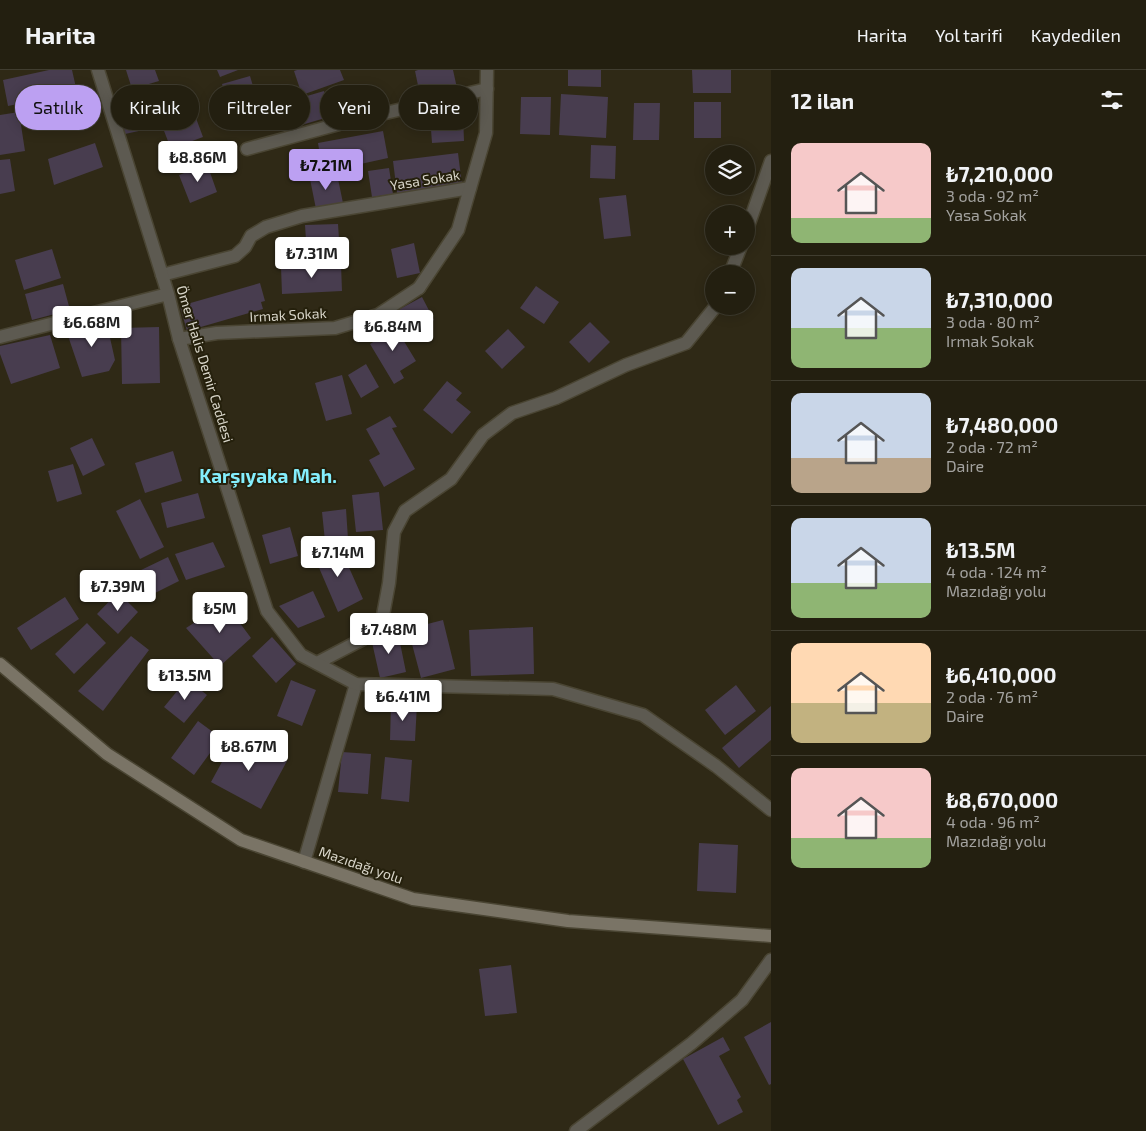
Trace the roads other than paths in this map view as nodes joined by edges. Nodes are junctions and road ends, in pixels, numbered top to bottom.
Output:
1 (98, 70) edge
2 (487, 70) edge
3 (487, 88) junction
4 (248, 149) dead end
5 (771, 162) edge
6 (470, 188) junction
7 (755, 207) edge
8 (162, 275) junction
9 (168, 294) junction
10 (709, 315) edge
11 (0, 337) edge
12 (179, 339) junction
13 (317, 663) junction
14 (0, 664) edge
15 (356, 684) junction
16 (771, 810) edge
17 (304, 862) junction
18 (771, 936) edge
19 (771, 960) edge
20 (576, 1131) edge

1 - 8 street, Ömer Halis Demir Caddesi
2 - 3 street
3 - 4 street
3 - 6 street
5 - 7 street
6 - 8 street, Yasa Sokak
6 - 12 street, Irmak Sokak
8 - 9 street, Ömer Halis Demir Caddesi
9 - 11 street
9 - 12 street, Ömer Halis Demir Caddesi
10 - 13 street
12 - 13 street, Ömer Halis Demir Caddesi
13 - 15 street, Ömer Halis Demir Caddesi
14 - 17 main road, Mazıdağı yolu
15 - 16 street, Ömer Halis Demir Caddesi
15 - 17 street
17 - 18 main road, Mazıdağı yolu
19 - 20 street

